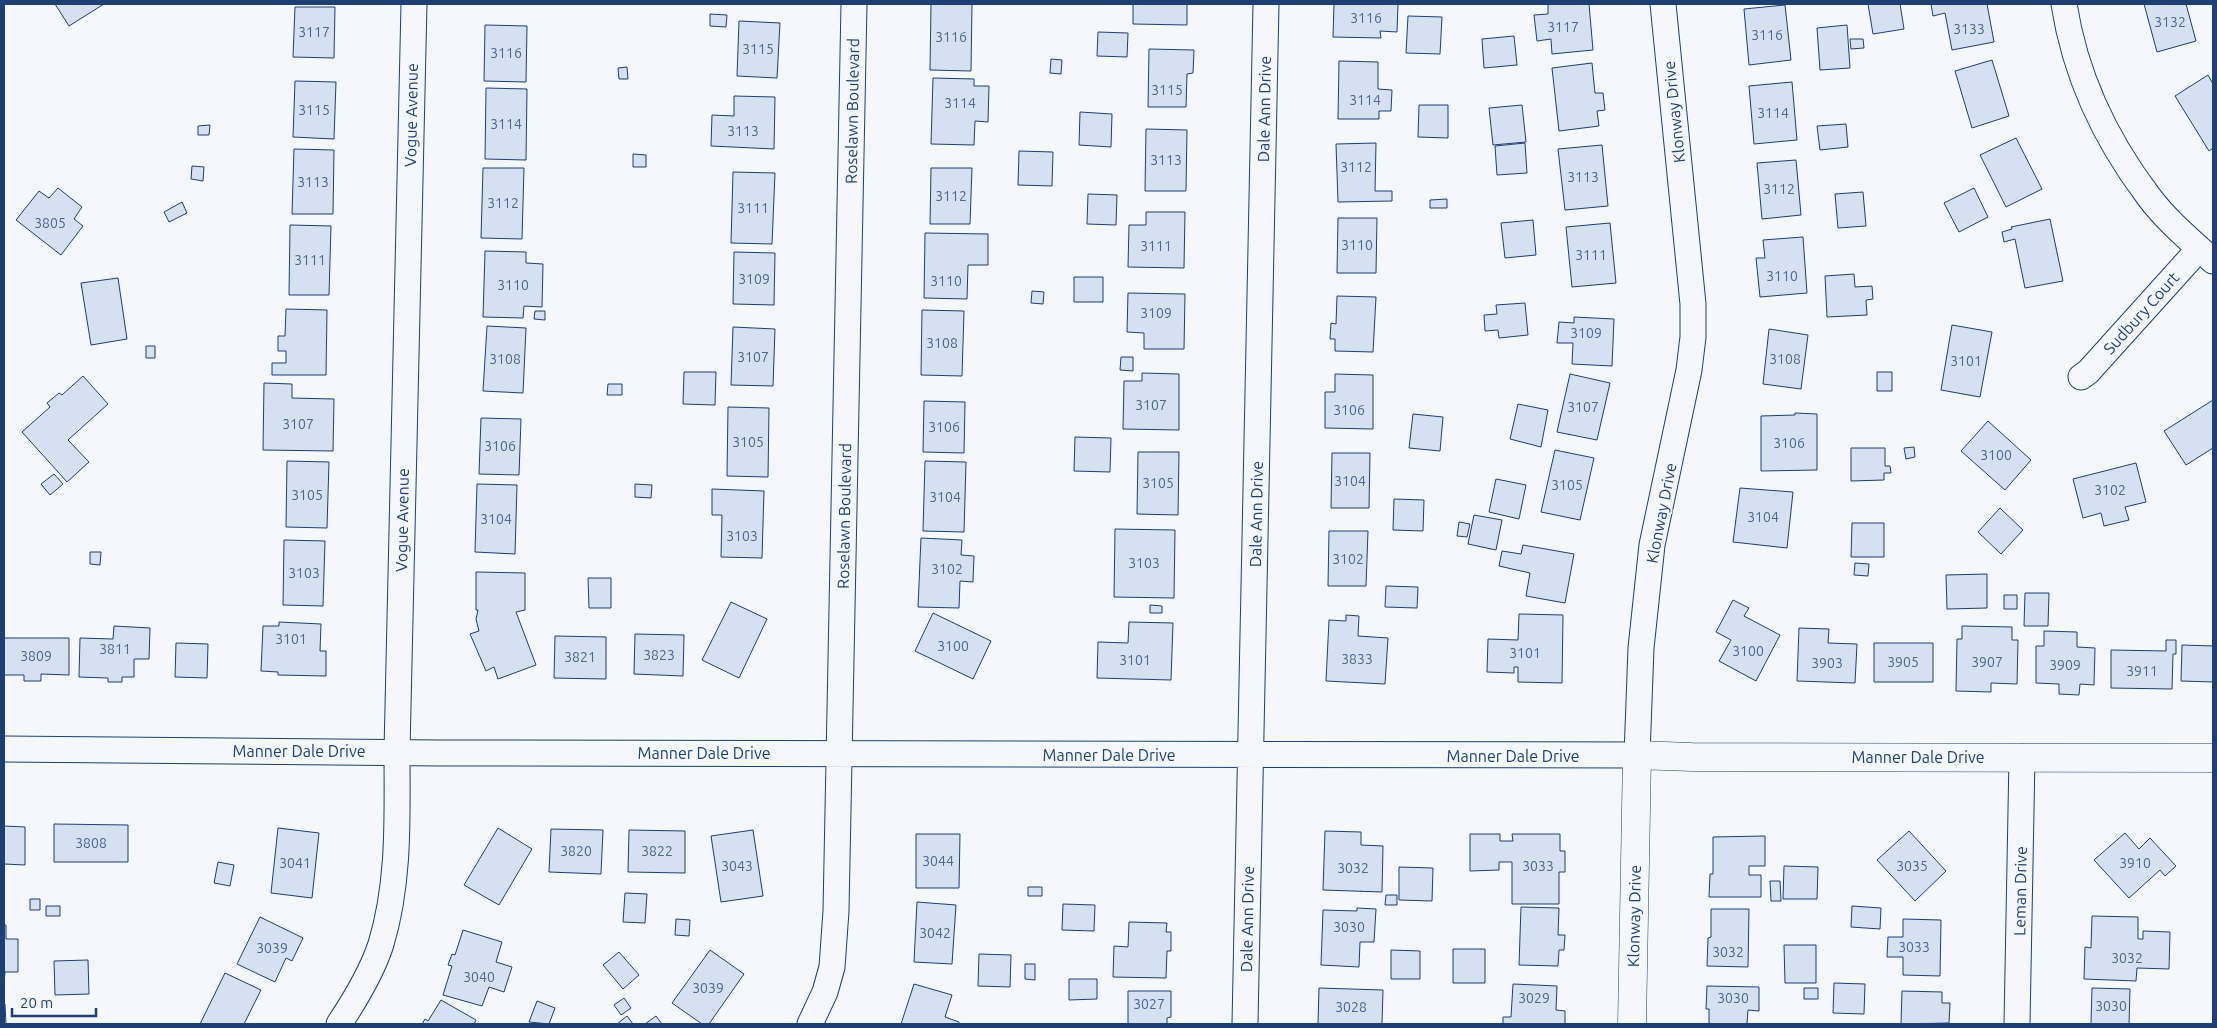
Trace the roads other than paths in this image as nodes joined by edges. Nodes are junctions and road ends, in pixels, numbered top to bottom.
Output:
1 (414, 4) edge
2 (854, 4) edge
3 (1266, 4) edge
4 (1664, 4) edge
5 (2064, 4) edge
6 (2206, 255) edge
7 (2081, 377) dead end
8 (4, 749) edge
9 (397, 752) junction
10 (840, 753) junction
11 (1251, 754) junction
12 (1638, 755) junction
13 (2022, 757) junction
14 (2213, 758) edge
15 (338, 1024) edge
16 (810, 1024) edge
17 (1245, 1024) edge
18 (1632, 1024) edge
19 (2017, 1024) edge

1 - 9 street, Vogue Avenue
2 - 10 street, Roselawn Boulevard
3 - 11 street, Dale Ann Drive
4 - 12 street, Klonway Drive
5 - 6 street
6 - 7 street, Sudbury Court
8 - 9 street, Manner Dale Drive
9 - 10 street, Manner Dale Drive
9 - 15 street, Vogue Avenue
10 - 11 street, Manner Dale Drive
10 - 16 street, Roselawn Boulevard
11 - 12 street, Manner Dale Drive
11 - 17 street, Dale Ann Drive
12 - 13 street, Manner Dale Drive
12 - 18 street, Klonway Drive
13 - 14 street, Manner Dale Drive
13 - 19 street, Leman Drive

